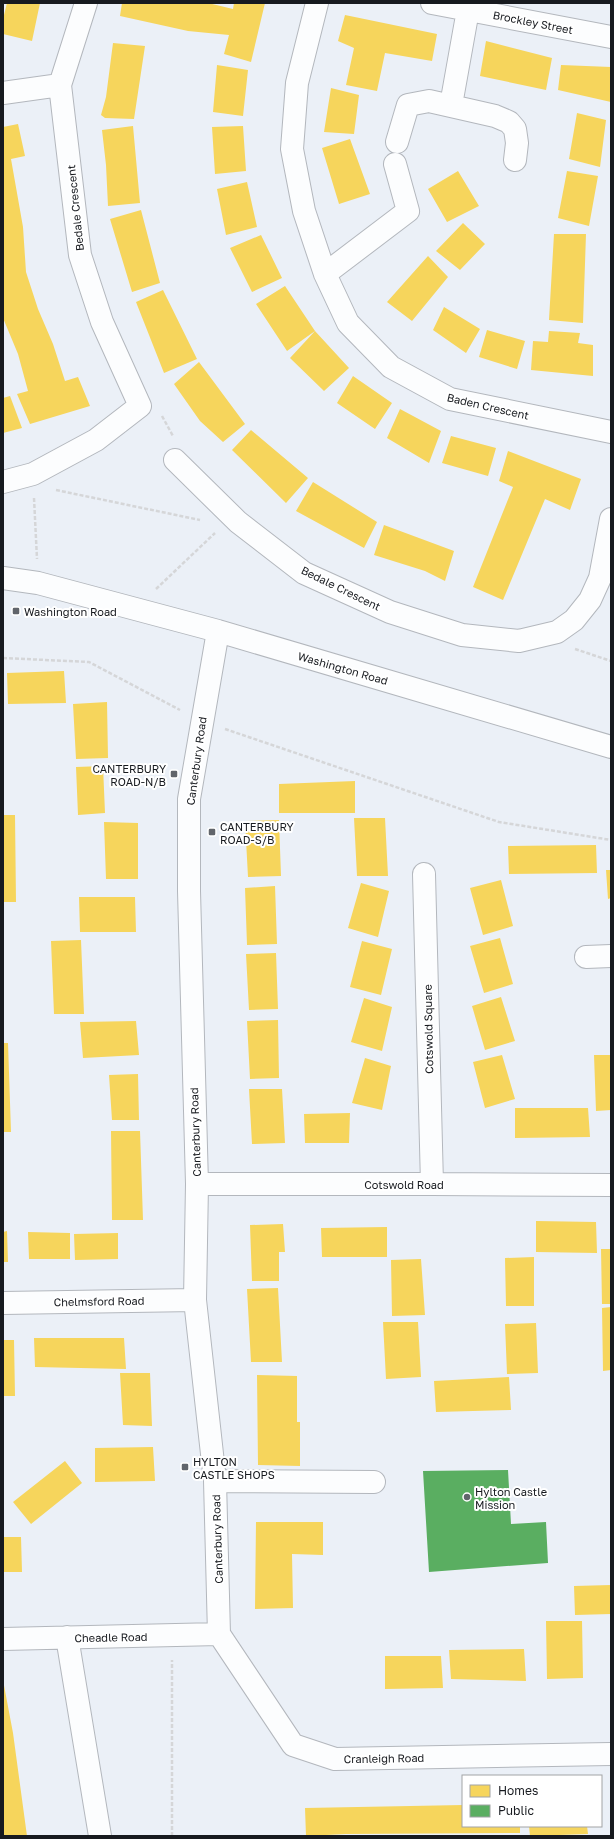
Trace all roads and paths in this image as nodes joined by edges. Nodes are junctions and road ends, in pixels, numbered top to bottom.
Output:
1 (86, 3) edge
2 (317, 3) edge
3 (432, 3) edge
4 (468, 10) junction
5 (611, 37) edge
6 (60, 85) junction
7 (3, 93) edge
8 (451, 105) junction
9 (397, 142) dead end
10 (515, 160) dead end
11 (394, 164) dead end
12 (324, 274) junction
13 (140, 406) junction
14 (611, 432) edge
15 (175, 460) joint
16 (33, 474) junction
17 (3, 482) edge
18 (233, 517) junction
19 (611, 519) edge
20 (3, 578) edge
21 (605, 579) edge
22 (38, 583) junction
23 (135, 609) junction
24 (218, 631) junction
25 (557, 632) junction
26 (3, 658) edge
27 (611, 661) edge
28 (201, 721) junction
29 (611, 748) edge
30 (611, 840) edge
31 (424, 874) dead end
32 (611, 956) edge
33 (586, 957) dead end
34 (197, 1184) junction
35 (432, 1184) junction
36 (611, 1185) edge
37 (195, 1300) junction
38 (3, 1303) edge
39 (215, 1481) junction
40 (374, 1482) dead end
41 (219, 1634) junction
42 (172, 1635) junction
43 (67, 1637) junction
44 (3, 1639) edge
45 (611, 1754) edge
46 (100, 1836) edge
47 (172, 1836) edge

1 - 6 street, Bedale Crescent
2 - 12 street, Baden Crescent
3 - 4 street, Brockley Street
4 - 5 street, Brockley Street
4 - 8 street
6 - 7 street
6 - 13 street, Bedale Crescent
8 - 9 street
8 - 10 street
11 - 12 street
12 - 14 street, Baden Crescent
13 - 15 path
13 - 16 street
15 - 18 street, Bedale Crescent
16 - 17 street
16 - 18 path
16 - 22 path
18 - 23 path
18 - 25 street, Bedale Crescent
19 - 21 street
20 - 22 street, Washington Road
21 - 25 street
22 - 23 street, Washington Road
23 - 24 street, Washington Road
24 - 28 street, Canterbury Road
24 - 29 street, Washington Road
25 - 27 path
26 - 28 path
28 - 30 path
28 - 34 street, Canterbury Road
31 - 35 street, Cotswold Square
32 - 33 street
34 - 35 street, Cotswold Road
34 - 37 street, Canterbury Road
35 - 36 street, Cotswold Road
37 - 38 street, Chelmsford Road
37 - 39 street, Canterbury Road
39 - 40 street
39 - 41 street, Canterbury Road
41 - 42 street, Cheadle Road
41 - 45 street, Cranleigh Road
42 - 43 street, Cheadle Road
42 - 47 path
43 - 44 street, Cheadle Road
43 - 46 street

